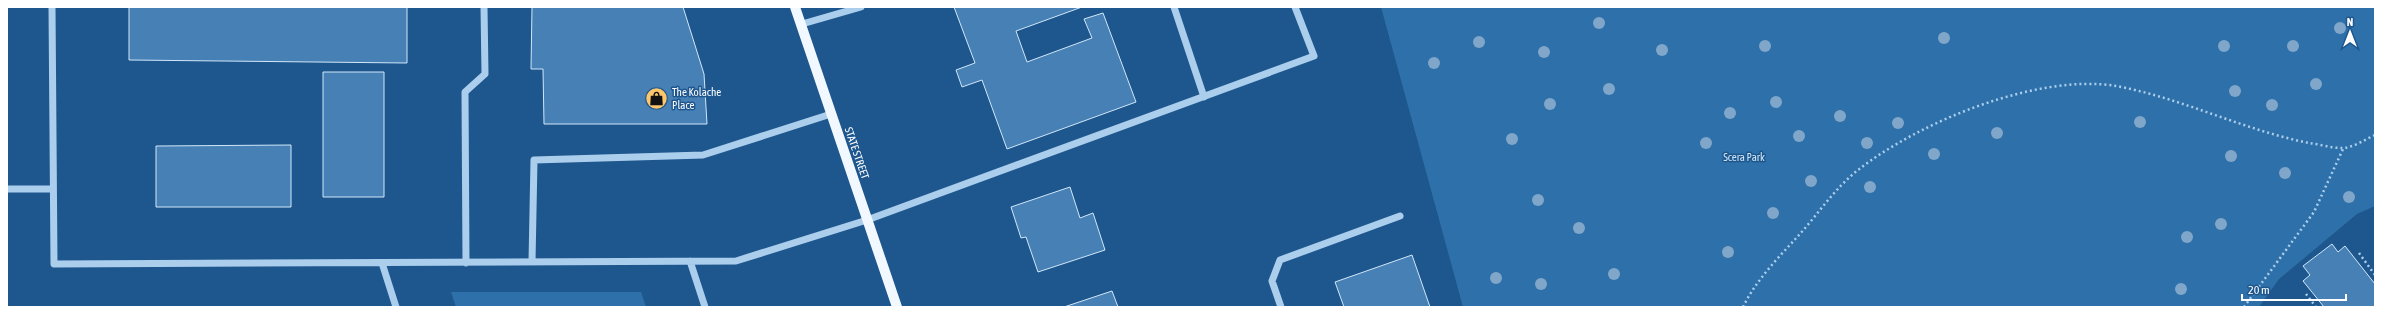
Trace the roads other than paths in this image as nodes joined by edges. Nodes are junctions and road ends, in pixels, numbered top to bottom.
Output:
1 (52, 7) edge
2 (484, 7) edge
3 (796, 7) edge
4 (861, 7) edge
5 (1174, 7) edge
6 (1295, 7) edge
7 (802, 24) junction
8 (1204, 97) junction
9 (831, 114) junction
10 (7, 189) edge
11 (53, 189) junction
12 (1400, 216) dead end
13 (867, 220) junction
14 (532, 262) junction
15 (690, 262) junction
16 (382, 263) junction
17 (466, 263) junction
18 (396, 307) edge
19 (705, 307) edge
20 (897, 307) edge
21 (1281, 307) edge

1 - 11 lane
2 - 17 lane
3 - 7 main road, STATE STREET
4 - 7 lane
5 - 8 lane
6 - 8 lane
7 - 9 main road, STATE STREET
8 - 13 lane
9 - 13 main road, STATE STREET
9 - 14 lane
10 - 11 lane
11 - 16 lane
12 - 21 lane
13 - 15 lane
13 - 20 main road, STATE STREET
14 - 15 lane
14 - 17 lane
15 - 19 lane
16 - 17 lane
16 - 18 lane

